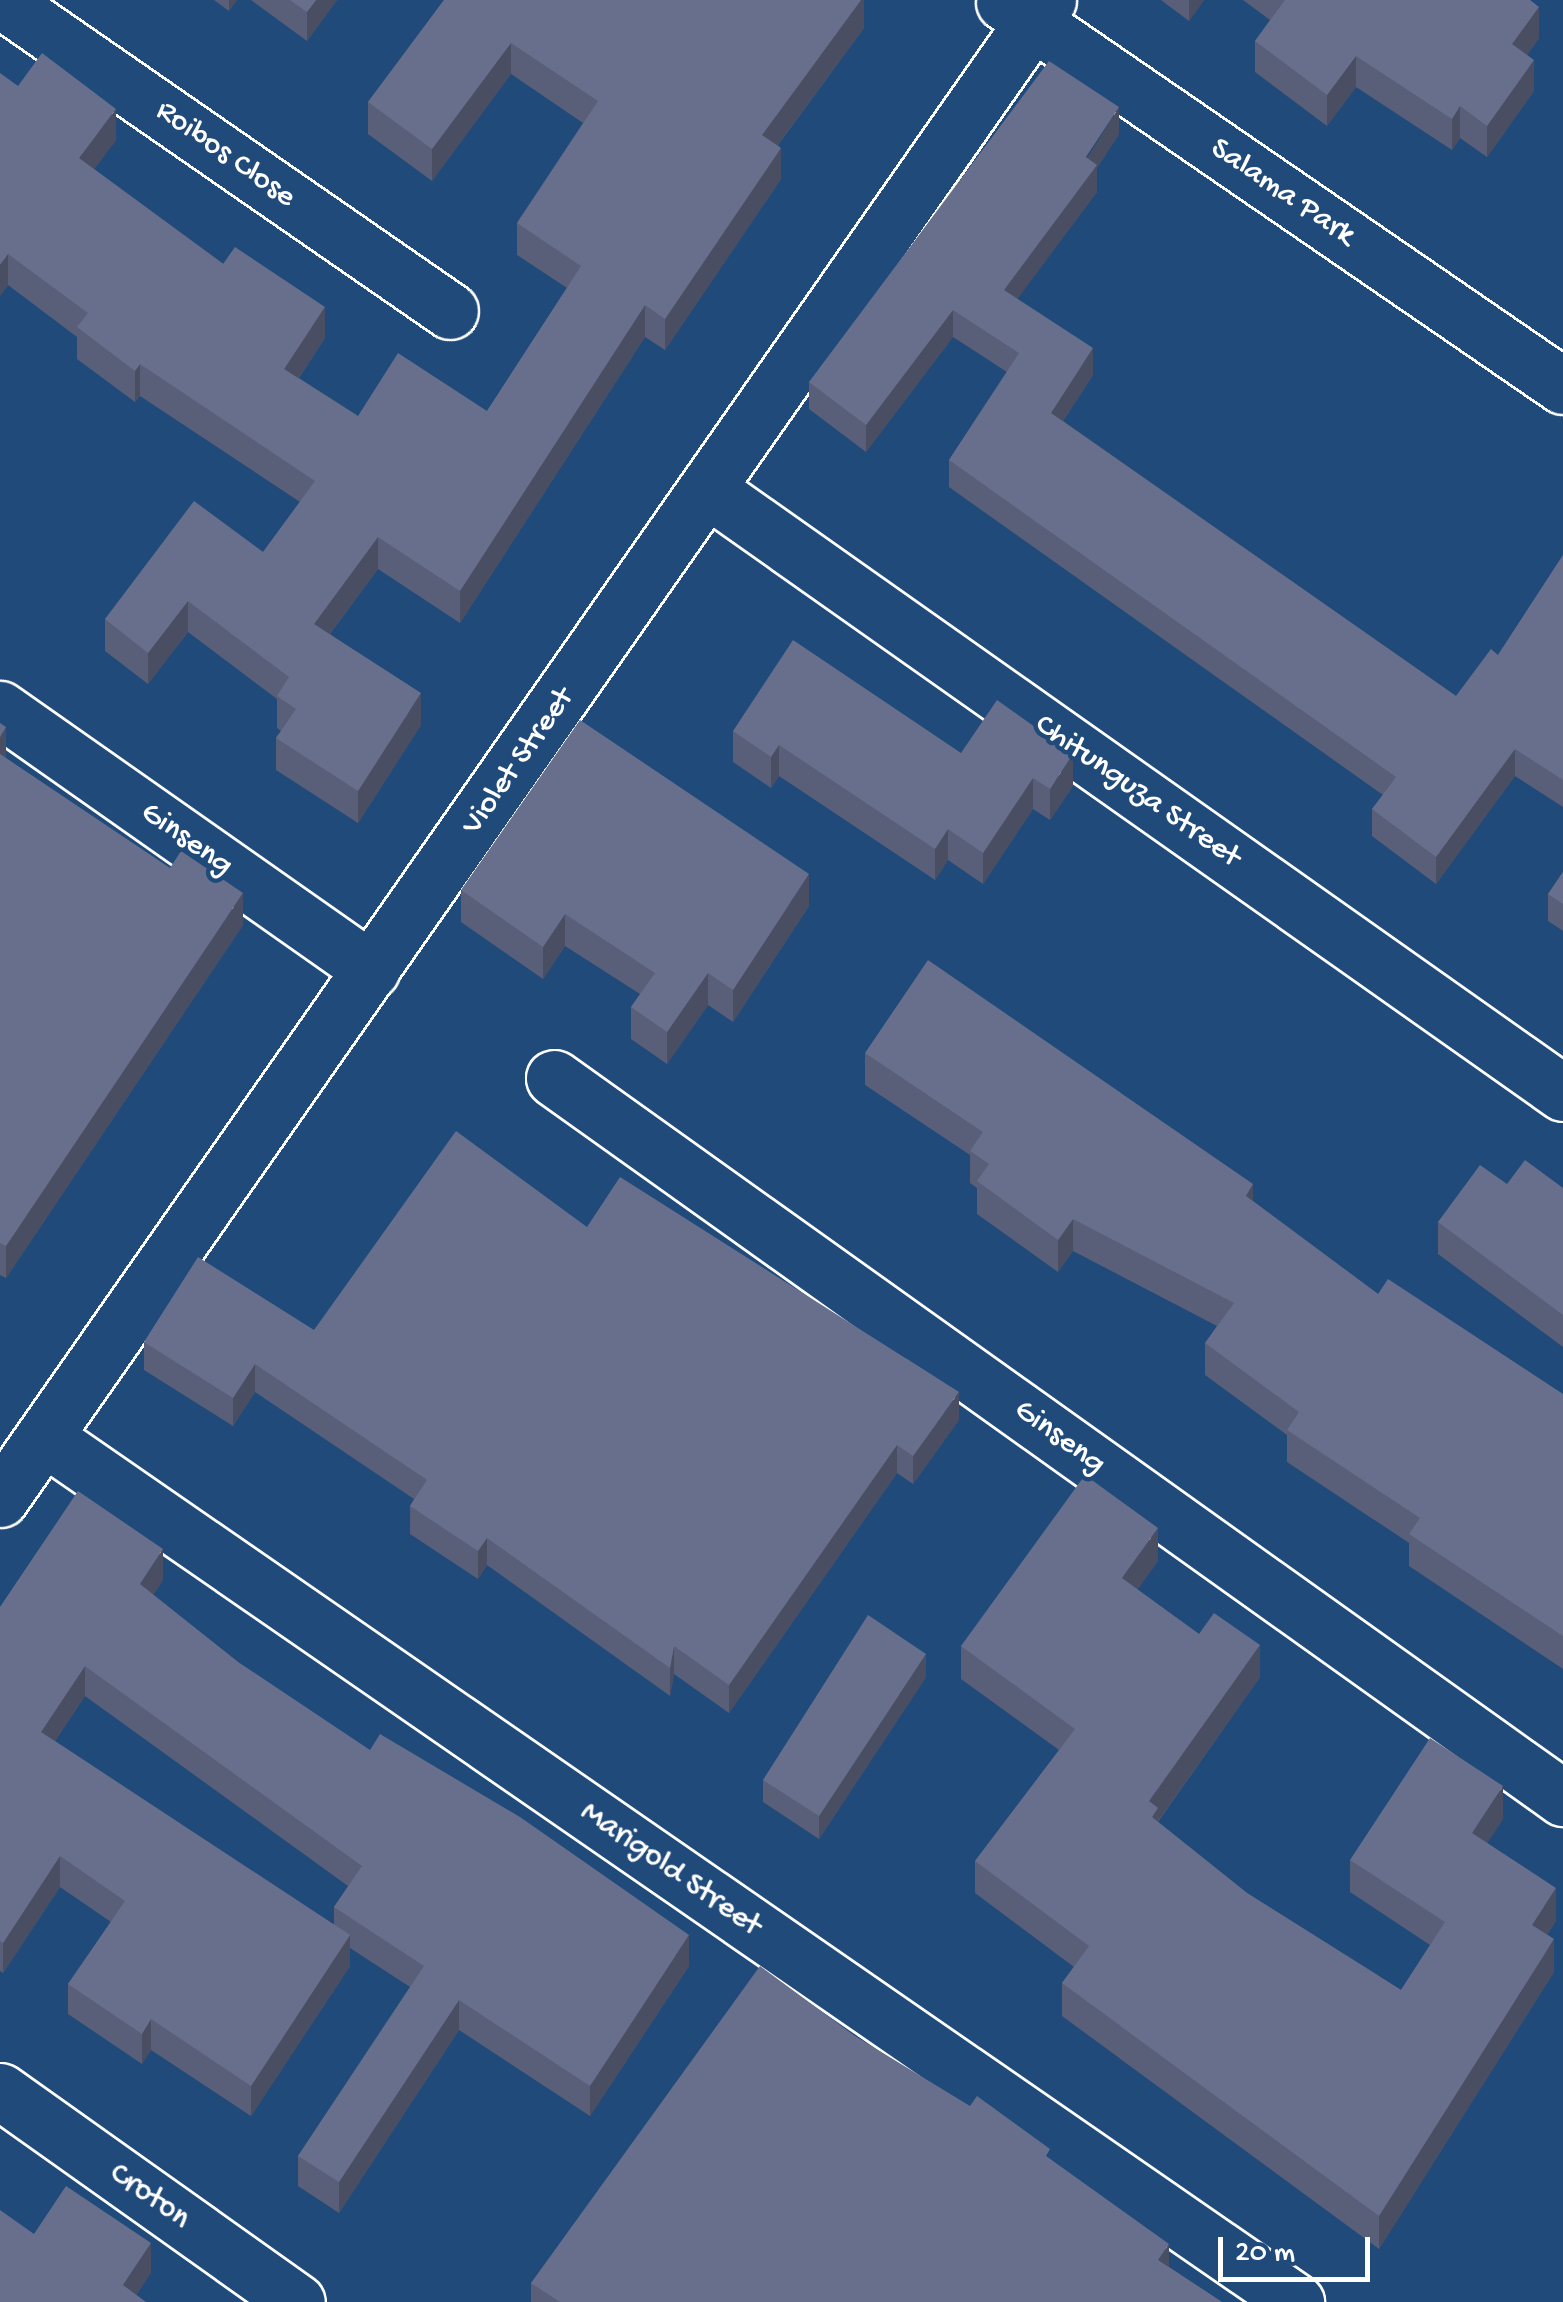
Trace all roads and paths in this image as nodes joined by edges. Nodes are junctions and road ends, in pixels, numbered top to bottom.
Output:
1 (1, 0) edge
2 (1027, 7) edge
3 (450, 311) dead end
4 (1563, 386) edge
5 (710, 491) junction
6 (0, 709) edge
7 (372, 970) junction
8 (554, 1078) dead end
9 (1563, 1093) edge
10 (44, 1437) junction
11 (0, 1499) edge
12 (1563, 1798) edge
13 (0, 2092) edge
14 (297, 2302) edge
15 (1296, 2302) edge

1 - 3 street, Roibos Close
2 - 4 street, Salama Park
2 - 5 street, Violet Street
5 - 7 street, Violet Street
5 - 9 street, Chitunguza Street
6 - 7 street, Ginseng
7 - 10 street, Violet Street
8 - 12 street, Ginseng
10 - 11 street, Violet Street
10 - 15 street, Marigold Street
13 - 14 street, Croton

